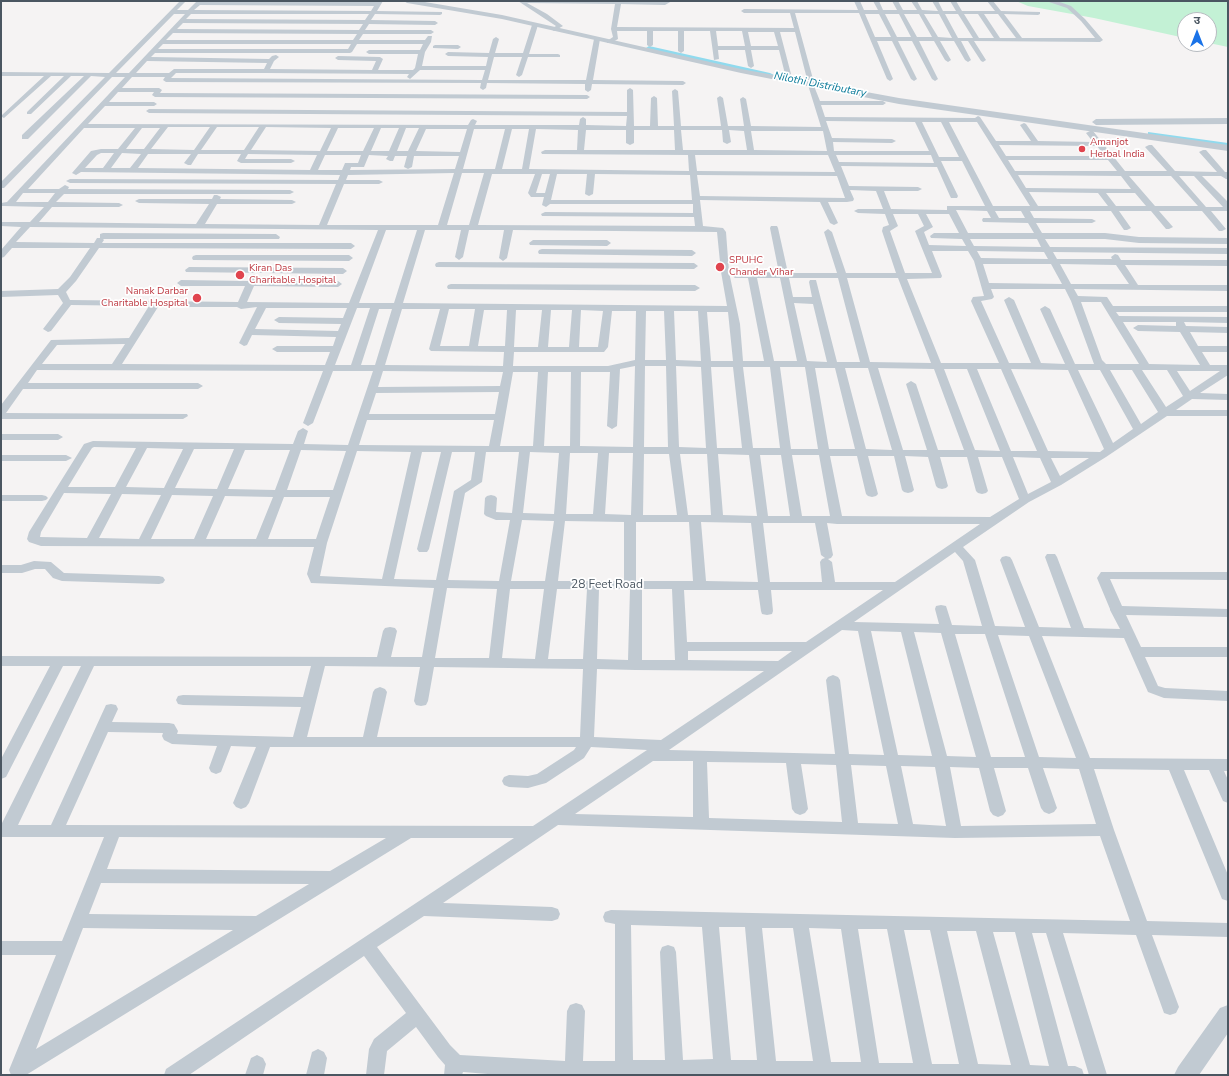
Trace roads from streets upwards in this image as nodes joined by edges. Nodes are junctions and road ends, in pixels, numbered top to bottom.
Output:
1 (183, 1) edge
2 (407, 1) edge
3 (430, 1) edge
4 (521, 1) edge
5 (629, 1) edge
6 (669, 1) edge
7 (857, 1) edge
8 (876, 1) edge
9 (895, 1) edge
10 (914, 1) edge
11 (935, 1) edge
12 (953, 1) edge
13 (990, 1) edge
14 (1049, 1) edge
15 (199, 2) edge
16 (356, 2) edge
17 (379, 2) edge
18 (618, 2) edge
19 (653, 2) edge
20 (333, 3) edge
21 (441, 10) junction
22 (744, 11) dead end
23 (792, 11) junction
24 (862, 11) junction
25 (172, 12) junction
26 (189, 12) junction
27 (881, 12) junction
28 (900, 12) junction
29 (920, 12) junction
30 (942, 12) junction
31 (960, 12) junction
32 (979, 12) junction
33 (998, 12) junction
34 (374, 13) junction
35 (1038, 13) dead end
36 (180, 22) junction
37 (367, 22) junction
38 (435, 23) junction
39 (535, 25) junction
40 (557, 28) junction
41 (650, 29) junction
42 (681, 29) junction
43 (713, 30) junction
44 (745, 30) junction
45 (777, 30) junction
46 (797, 30) junction
47 (171, 31) junction
48 (362, 32) junction
49 (431, 32) junction
50 (613, 38) junction
51 (496, 39) dead end
52 (597, 39) junction
53 (873, 39) junction
54 (894, 39) junction
55 (914, 39) junction
56 (936, 39) junction
57 (956, 39) junction
58 (974, 39) junction
59 (998, 39) junction
60 (1020, 39) junction
61 (161, 42) junction
62 (356, 42) junction
63 (428, 42) junction
64 (650, 45) junction
65 (435, 47) dead end
66 (464, 47) dead end
67 (715, 48) junction
68 (749, 48) junction
69 (782, 48) junction
70 (490, 50) junction
71 (153, 51) junction
72 (350, 51) junction
73 (681, 51) junction
74 (403, 52) junction
75 (422, 52) junction
76 (448, 54) dead end
77 (525, 55) junction
78 (558, 56) dead end
79 (325, 58) dead end
80 (332, 58) dead end
81 (144, 59) junction
82 (346, 59) junction
83 (400, 59) dead end
84 (716, 59) junction
85 (948, 60) dead end
86 (968, 60) dead end
87 (983, 60) dead end
88 (343, 65) junction
89 (365, 65) dead end
90 (269, 66) junction
91 (397, 66) dead end
92 (751, 66) junction
93 (488, 68) junction
94 (416, 70) junction
95 (374, 72) junction
96 (394, 72) junction
97 (1, 74) edge
98 (50, 74) junction
99 (70, 74) junction
100 (89, 74) junction
101 (788, 74) junction
102 (109, 75) junction
103 (130, 75) junction
104 (170, 75) junction
105 (519, 75) dead end
106 (890, 79) dead end
107 (914, 79) dead end
108 (935, 79) dead end
109 (260, 81) junction
110 (483, 81) junction
111 (406, 82) junction
112 (589, 82) junction
113 (813, 82) junction
114 (683, 83) dead end
115 (116, 90) junction
116 (630, 90) dead end
117 (684, 91) dead end
118 (654, 98) dead end
119 (720, 98) dead end
120 (744, 99) dead end
121 (587, 100) junction
122 (244, 103) junction
123 (817, 103) junction
124 (883, 103) dead end
125 (103, 104) junction
126 (154, 104) dead end
127 (399, 104) junction
128 (479, 105) junction
129 (149, 110) dead end
130 (29, 113) dead end
131 (631, 114) junction
132 (4, 116) dead end
133 (822, 119) junction
134 (918, 120) junction
135 (944, 120) junction
136 (1096, 122) junction
137 (1228, 122) edge
138 (215, 125) junction
139 (1024, 125) dead end
140 (140, 126) junction
141 (165, 126) junction
142 (263, 126) junction
143 (335, 126) junction
144 (378, 126) junction
145 (391, 126) junction
146 (403, 126) junction
147 (424, 127) junction
148 (471, 127) junction
149 (509, 127) junction
150 (532, 128) junction
151 (582, 128) junction
152 (630, 128) junction
153 (654, 128) junction
154 (678, 128) junction
155 (80, 129) junction
156 (725, 129) junction
157 (748, 129) junction
158 (825, 129) junction
159 (54, 131) junction
160 (1090, 133) dead end
161 (25, 138) dead end
162 (829, 140) junction
163 (892, 141) dead end
164 (727, 142) dead end
165 (1228, 142) edge
166 (630, 143) dead end
167 (994, 143) junction
168 (1036, 143) junction
169 (1098, 144) junction
170 (1149, 147) dead end
171 (1228, 148) edge
172 (120, 152) junction
173 (146, 152) junction
174 (195, 152) junction
175 (545, 152) dead end
176 (580, 152) junction
177 (679, 152) junction
178 (691, 152) junction
179 (751, 152) junction
180 (831, 152) junction
181 (1203, 152) dead end
182 (246, 153) junction
183 (322, 153) junction
184 (365, 153) junction
185 (392, 153) junction
186 (411, 154) junction
187 (463, 154) junction
188 (1003, 158) junction
189 (1042, 158) junction
190 (1110, 158) junction
191 (937, 159) junction
192 (964, 159) junction
193 (240, 161) junction
194 (310, 161) junction
195 (389, 162) dead end
196 (188, 163) dead end
197 (835, 164) junction
198 (408, 166) dead end
199 (79, 170) junction
200 (105, 170) junction
201 (132, 170) junction
202 (234, 171) junction
203 (458, 171) junction
204 (488, 171) junction
205 (313, 172) junction
206 (345, 172) junction
207 (498, 172) junction
208 (525, 172) junction
209 (539, 172) junction
210 (554, 172) junction
211 (592, 172) junction
212 (694, 173) junction
213 (1013, 173) junction
214 (1053, 173) junction
215 (1123, 173) junction
216 (1173, 173) junction
217 (839, 174) junction
218 (1196, 174) junction
219 (1226, 175) edge
220 (70, 181) junction
221 (137, 181) junction
222 (227, 182) junction
223 (341, 182) junction
224 (379, 182) dead end
225 (1, 186) edge
226 (845, 188) junction
227 (879, 189) junction
228 (918, 189) dead end
229 (1023, 190) junction
230 (21, 191) junction
231 (61, 191) junction
232 (1101, 191) junction
233 (1136, 191) junction
234 (129, 192) junction
235 (220, 192) junction
236 (290, 192) dead end
237 (589, 194) dead end
238 (547, 198) junction
239 (696, 200) junction
240 (823, 200) junction
241 (138, 201) dead end
242 (214, 202) junction
243 (292, 202) dead end
244 (5, 204) edge
245 (49, 205) junction
246 (119, 205) junction
247 (980, 208) junction
248 (990, 208) junction
249 (1024, 208) junction
250 (1034, 208) junction
251 (1228, 208) edge
252 (1114, 209) junction
253 (1203, 209) junction
254 (952, 210) junction
255 (1153, 210) junction
256 (858, 211) dead end
257 (887, 211) junction
258 (921, 212) junction
259 (545, 214) junction
260 (697, 215) junction
261 (986, 220) junction
262 (1000, 220) junction
263 (1031, 221) junction
264 (1092, 221) dead end
265 (834, 223) dead end
266 (1, 224) edge
267 (30, 224) junction
268 (108, 225) junction
269 (199, 226) junction
270 (281, 227) junction
271 (322, 227) junction
272 (383, 227) junction
273 (422, 227) junction
274 (442, 227) junction
275 (470, 227) junction
276 (508, 227) junction
277 (1169, 227) dead end
278 (543, 228) junction
279 (608, 228) junction
280 (698, 228) junction
281 (774, 228) dead end
282 (1127, 228) dead end
283 (1222, 229) dead end
284 (828, 232) dead end
285 (103, 236) junction
286 (934, 236) dead end
287 (965, 236) junction
288 (994, 236) junction
289 (1012, 236) junction
290 (1039, 236) junction
291 (276, 237) junction
292 (1228, 240) edge
293 (533, 243) dead end
294 (607, 243) junction
295 (10, 245) junction
296 (97, 245) junction
297 (272, 246) junction
298 (350, 246) dead end
299 (926, 248) junction
300 (971, 248) junction
301 (1047, 249) junction
302 (1110, 250) junction
303 (1228, 250) edge
304 (542, 252) dead end
305 (607, 252) junction
306 (692, 253) dead end
307 (1, 255) edge
308 (459, 257) dead end
309 (196, 258) dead end
310 (349, 258) dead end
311 (503, 258) dead end
312 (264, 259) junction
313 (978, 261) junction
314 (1053, 262) junction
315 (1118, 262) junction
316 (1228, 262) edge
317 (439, 265) dead end
318 (694, 266) dead end
319 (188, 270) dead end
320 (258, 270) junction
321 (343, 271) dead end
322 (735, 274) dead end
323 (752, 274) junction
324 (782, 275) junction
325 (842, 275) junction
326 (901, 276) junction
327 (607, 277) junction
328 (813, 282) dead end
329 (181, 283) dead end
330 (251, 284) junction
331 (338, 284) dead end
332 (986, 286) junction
333 (451, 287) dead end
334 (1068, 287) junction
335 (1135, 287) junction
336 (695, 288) dead end
337 (1228, 288) edge
338 (61, 292) junction
339 (1, 294) edge
340 (1074, 299) junction
341 (788, 300) junction
342 (1009, 300) dead end
343 (817, 302) junction
344 (68, 303) junction
345 (155, 304) junction
346 (241, 306) junction
347 (262, 306) junction
348 (352, 307) junction
349 (375, 307) junction
350 (397, 307) junction
351 (445, 308) junction
352 (480, 308) junction
353 (512, 308) junction
354 (547, 308) junction
355 (577, 308) junction
356 (608, 308) junction
357 (641, 309) junction
358 (669, 309) junction
359 (702, 309) junction
360 (732, 309) junction
361 (1045, 309) dead end
362 (1110, 309) junction
363 (1228, 309) edge
364 (1116, 319) junction
365 (279, 320) dead end
366 (1178, 320) junction
367 (1228, 320) edge
368 (347, 321) junction
369 (1138, 328) dead end
370 (48, 329) dead end
371 (1184, 329) junction
372 (1228, 330) edge
373 (249, 332) junction
374 (342, 334) junction
375 (131, 341) junction
376 (244, 343) dead end
377 (277, 349) dead end
378 (473, 349) junction
379 (1196, 349) junction
380 (1228, 349) edge
381 (336, 350) junction
382 (510, 350) junction
383 (544, 350) junction
384 (574, 350) junction
385 (640, 363) junction
386 (672, 363) junction
387 (738, 363) junction
388 (706, 364) junction
389 (772, 364) junction
390 (807, 365) junction
391 (836, 365) junction
392 (869, 365) junction
393 (938, 366) junction
394 (971, 366) junction
395 (1005, 366) junction
396 (34, 367) junction
397 (115, 367) junction
398 (329, 367) junction
399 (1038, 367) junction
400 (1072, 367) junction
401 (1103, 367) junction
402 (355, 368) junction
403 (378, 368) junction
404 (615, 368) junction
405 (1141, 368) junction
406 (1170, 368) junction
407 (1207, 368) junction
408 (508, 369) junction
409 (543, 369) junction
410 (576, 369) junction
411 (1227, 371) edge
412 (911, 384) dead end
413 (20, 386) junction
414 (198, 386) dead end
415 (504, 389) junction
416 (372, 390) junction
417 (1188, 396) junction
418 (1228, 397) edge
419 (1, 412) edge
420 (1164, 413) junction
421 (1228, 413) edge
422 (1, 416) edge
423 (183, 416) dead end
424 (362, 417) junction
425 (499, 417) junction
426 (612, 426) dead end
427 (1139, 430) junction
428 (1, 437) edge
429 (58, 437) dead end
430 (143, 445) junction
431 (190, 446) junction
432 (241, 447) junction
433 (297, 448) junction
434 (352, 448) junction
435 (417, 448) junction
436 (447, 448) junction
437 (481, 449) junction
438 (494, 449) junction
439 (525, 449) junction
440 (538, 449) junction
441 (570, 449) junction
442 (604, 450) junction
443 (639, 450) junction
444 (674, 450) junction
445 (712, 451) junction
446 (751, 451) junction
447 (786, 452) junction
448 (824, 452) junction
449 (861, 452) junction
450 (1106, 452) junction
451 (899, 453) junction
452 (934, 453) junction
453 (971, 454) junction
454 (1008, 454) junction
455 (1044, 454) junction
456 (1, 458) edge
457 (66, 458) dead end
458 (1057, 482) junction
459 (942, 486) dead end
460 (62, 490) junction
461 (120, 490) junction
462 (908, 490) dead end
463 (168, 491) junction
464 (982, 491) dead end
465 (221, 492) junction
466 (280, 493) junction
467 (337, 494) junction
468 (872, 494) dead end
469 (1, 498) edge
470 (42, 498) dead end
471 (491, 498) dead end
472 (1025, 500) junction
473 (517, 516) junction
474 (560, 517) junction
475 (599, 518) junction
476 (634, 519) junction
477 (683, 519) junction
478 (695, 519) junction
479 (717, 519) junction
480 (760, 519) junction
481 (797, 520) junction
482 (820, 520) junction
483 (837, 520) junction
484 (993, 521) junction
485 (91, 542) junction
486 (143, 543) junction
487 (198, 543) junction
488 (261, 543) junction
489 (321, 543) junction
490 (956, 546) junction
491 (423, 549) dead end
492 (1051, 557) dead end
493 (1006, 560) dead end
494 (1, 569) edge
495 (1228, 576) edge
496 (159, 580) dead end
497 (387, 583) junction
498 (441, 584) junction
499 (504, 585) junction
500 (551, 585) junction
501 (593, 585) junction
502 (633, 585) junction
503 (678, 586) junction
504 (700, 586) junction
505 (764, 586) junction
506 (829, 586) junction
507 (897, 586) junction
508 (941, 609) dead end
509 (1116, 610) junction
510 (767, 611) dead end
511 (1228, 613) edge
512 (839, 626) junction
513 (864, 627) junction
514 (906, 628) junction
515 (947, 630) junction
516 (990, 630) junction
517 (390, 631) dead end
518 (1034, 632) junction
519 (1079, 633) junction
520 (1128, 634) junction
521 (681, 646) junction
522 (809, 647) junction
523 (1137, 652) junction
524 (1228, 652) edge
525 (1, 661) edge
526 (59, 661) junction
527 (90, 661) junction
528 (319, 661) junction
529 (383, 662) junction
530 (427, 662) junction
531 (495, 663) junction
532 (541, 664) junction
533 (590, 664) junction
534 (635, 665) junction
535 (682, 665) junction
536 (780, 666) junction
537 (833, 680) dead end
538 (380, 692) dead end
539 (1228, 696) edge
540 (183, 700) dead end
541 (421, 701) dead end
542 (309, 702) junction
543 (111, 709) dead end
544 (103, 727) junction
545 (226, 741) junction
546 (299, 741) junction
547 (369, 741) junction
548 (265, 742) junction
549 (587, 742) junction
550 (664, 746) junction
551 (651, 755) junction
552 (700, 756) junction
553 (793, 758) junction
554 (843, 759) junction
555 (892, 760) junction
556 (941, 762) junction
557 (986, 762) junction
558 (1034, 762) junction
559 (1085, 763) junction
560 (1174, 764) junction
561 (1221, 765) edge
562 (216, 768) dead end
563 (1, 773) edge
564 (509, 781) dead end
565 (1228, 797) edge
566 (241, 803) dead end
567 (1049, 808) dead end
568 (800, 809) dead end
569 (998, 811) dead end
570 (556, 819) junction
571 (701, 824) junction
572 (851, 829) junction
573 (1106, 830) junction
574 (4, 831) edge
575 (56, 831) junction
576 (114, 831) junction
577 (907, 831) junction
578 (408, 832) junction
579 (536, 832) junction
580 (955, 832) junction
581 (96, 876) junction
582 (332, 878) junction
583 (1228, 894) edge
584 (422, 909) junction
585 (552, 914) dead end
586 (710, 920) junction
587 (753, 920) junction
588 (78, 921) junction
589 (800, 921) junction
590 (848, 921) junction
591 (894, 922) junction
592 (259, 923) junction
593 (937, 923) junction
594 (983, 924) junction
595 (1022, 925) junction
596 (1052, 926) junction
597 (1143, 929) junction
598 (1228, 930) edge
599 (366, 946) junction
600 (1, 948) edge
601 (67, 948) junction
602 (668, 952) dead end
603 (1170, 1007) dead end
604 (576, 1011) dead end
605 (417, 1015) junction
606 (1228, 1015) edge
607 (454, 1068) edge
608 (17, 1072) edge
609 (524, 1072) edge
610 (573, 1072) edge
611 (624, 1072) edge
612 (675, 1072) edge
613 (723, 1072) edge
614 (768, 1072) edge
615 (823, 1073) edge
616 (871, 1073) edge
617 (924, 1074) edge
618 (970, 1074) edge
619 (1023, 1074) edge
620 (173, 1075) edge
621 (375, 1075) edge
622 (1062, 1075) edge
623 (1075, 1075) edge
624 (1098, 1075) edge
625 (1186, 1075) edge

1 - 25 street
2 - 21 street
3 - 40 street
4 - 18 street
4 - 40 street
5 - 18 street
5 - 19 street
6 - 19 street
7 - 24 street
8 - 27 street
9 - 28 street
10 - 29 street
11 - 30 street
12 - 31 street
13 - 33 street
14 - 60 street
15 - 20 street
15 - 26 street
16 - 17 street
16 - 20 street
17 - 34 street
18 - 50 street
21 - 34 street
21 - 38 street
21 - 39 street
22 - 23 street
23 - 24 street
23 - 46 street
24 - 27 street
24 - 53 street
25 - 26 street
25 - 102 street
26 - 34 street
26 - 36 street
27 - 28 street
27 - 54 street
28 - 29 street
28 - 55 street
29 - 30 street
29 - 56 street
30 - 31 street
30 - 57 street
31 - 32 street
31 - 58 street
32 - 33 street
32 - 59 street
33 - 35 street
33 - 60 street
34 - 37 street
36 - 37 street
36 - 47 street
37 - 38 street
37 - 48 street
38 - 49 street
39 - 40 street
39 - 77 street
40 - 50 street
40 - 52 street
41 - 42 street
41 - 50 street
41 - 64 street
42 - 43 street
42 - 73 street
43 - 44 street
43 - 67 street
44 - 45 street
44 - 68 street
45 - 46 street
45 - 69 street
46 - 113 street
47 - 48 street
47 - 61 street
48 - 49 street
48 - 62 street
49 - 63 street
50 - 52 street
50 - 64 street
50 - 113 street
51 - 70 street
52 - 112 street
53 - 54 street
53 - 106 street
54 - 55 street
54 - 107 street
55 - 56 street
55 - 108 street
56 - 57 street
56 - 85 street
57 - 58 street
57 - 86 street
58 - 59 street
58 - 87 street
59 - 60 street
61 - 62 street
61 - 71 street
62 - 63 street
62 - 72 street
63 - 75 street
64 - 73 street
65 - 66 street
67 - 68 street
67 - 84 street
68 - 69 street
68 - 92 street
69 - 101 street
70 - 76 street
70 - 77 street
70 - 93 street
71 - 72 street
71 - 81 street
72 - 74 street
72 - 82 street
73 - 84 street
74 - 75 street
74 - 83 street
75 - 94 street
77 - 78 street
77 - 105 street
79 - 90 street
80 - 82 street
81 - 90 street
81 - 103 street
82 - 88 street
82 - 95 street
84 - 92 street
88 - 89 street
88 - 90 street
90 - 95 street
90 - 104 street
91 - 96 street
92 - 101 street
93 - 94 street
93 - 110 street
94 - 96 street
94 - 111 street
95 - 96 street
97 - 98 street
98 - 99 street
98 - 132 street
99 - 100 street
99 - 130 street
100 - 102 street
100 - 161 street
101 - 113 street
102 - 103 street
102 - 159 street
103 - 104 street
103 - 115 street
104 - 109 street
109 - 111 street
109 - 122 street
110 - 111 street
110 - 112 street
110 - 128 street
111 - 127 street
112 - 114 street
112 - 121 street
113 - 123 street
113 - 136 street
113 - 171 street
115 - 122 street
115 - 125 street
116 - 131 street
117 - 154 street
118 - 153 street
119 - 156 street
120 - 157 street
121 - 128 street
121 - 128 street
121 - 131 street
121 - 151 street
122 - 127 street
122 - 127 street
122 - 129 street
123 - 124 street
123 - 133 street
125 - 126 street
125 - 155 street
127 - 128 street
127 - 128 street
127 - 145 street
128 - 148 street
131 - 152 street
133 - 134 street
133 - 158 street
134 - 135 street
134 - 191 street
135 - 167 street
135 - 192 street
136 - 137 street
136 - 165 street
138 - 141 street
138 - 142 street
138 - 174 street
139 - 168 street
140 - 141 street
140 - 155 street
140 - 172 street
141 - 173 street
142 - 143 street
142 - 182 street
143 - 144 street
143 - 183 street
144 - 145 street
144 - 184 street
145 - 146 street
146 - 147 street
146 - 185 street
147 - 148 street
147 - 186 street
148 - 149 street
148 - 187 street
149 - 150 street
149 - 207 street
150 - 151 street
150 - 208 street
151 - 152 street
151 - 176 street
152 - 153 street
152 - 166 street
153 - 154 street
154 - 156 street
154 - 177 street
155 - 159 street
155 - 230 street
156 - 157 street
156 - 164 street
157 - 158 street
157 - 179 street
158 - 162 street
159 - 225 street
160 - 169 street
162 - 163 street
162 - 180 street
167 - 168 street
167 - 188 street
168 - 169 street
169 - 190 street
170 - 216 street
172 - 173 street
172 - 199 street
172 - 200 street
173 - 174 street
173 - 201 street
174 - 182 street
174 - 196 street
175 - 176 street
176 - 177 street
177 - 178 street
178 - 179 street
178 - 212 street
179 - 180 street
180 - 191 street
180 - 197 street
181 - 219 street
182 - 183 street
182 - 193 street
183 - 184 street
183 - 194 street
184 - 185 street
184 - 206 street
185 - 186 street
185 - 195 street
186 - 187 street
186 - 198 street
187 - 203 street
188 - 189 street
188 - 213 street
189 - 190 street
189 - 214 street
190 - 215 street
191 - 192 street
191 - 197 street
191 - 254 street
192 - 248 street
193 - 194 street
193 - 202 street
194 - 205 street
197 - 217 street
199 - 200 street
199 - 220 street
200 - 201 street
201 - 202 street
202 - 205 street
202 - 222 street
203 - 204 street
203 - 206 street
203 - 274 street
204 - 207 street
204 - 275 street
205 - 206 street
206 - 223 street
207 - 208 street
208 - 209 street
209 - 210 street
209 - 238 street
210 - 211 street
210 - 238 street
211 - 212 street
211 - 237 street
212 - 217 street
212 - 239 street
213 - 214 street
213 - 229 street
214 - 215 street
215 - 216 street
215 - 233 street
216 - 218 street
216 - 253 street
217 - 226 street
218 - 219 street
218 - 251 street
220 - 221 street
220 - 231 street
221 - 222 street
221 - 234 street
222 - 223 street
222 - 235 street
223 - 224 street
223 - 271 street
226 - 227 street
226 - 240 street
227 - 228 street
227 - 257 street
229 - 232 street
229 - 250 street
230 - 231 street
230 - 244 street
231 - 234 street
231 - 245 street
232 - 233 street
232 - 252 street
233 - 255 street
234 - 235 street
234 - 246 street
235 - 236 street
235 - 242 street
238 - 239 street
238 - 259 street
239 - 240 street
239 - 260 street
240 - 265 street
241 - 242 street
242 - 243 street
242 - 269 street
244 - 245 street
245 - 246 street
245 - 267 street
246 - 268 street
247 - 248 street
247 - 254 street
247 - 261 street
248 - 249 street
248 - 262 street
249 - 250 street
249 - 263 street
250 - 252 street
251 - 253 street
252 - 255 street
252 - 282 street
253 - 255 street
253 - 283 street
254 - 258 street
254 - 287 street
255 - 277 street
256 - 257 street
257 - 258 street
257 - 326 street
258 - 299 street
259 - 260 street
259 - 278 street
260 - 280 street
261 - 262 street
261 - 288 street
262 - 263 street
262 - 289 street
263 - 264 street
263 - 290 street
266 - 267 street
267 - 268 street
267 - 295 street
268 - 269 street
268 - 285 street
269 - 270 street
270 - 271 street
270 - 291 street
271 - 272 street
272 - 273 street
272 - 348 street
273 - 274 street
273 - 350 street
274 - 275 street
275 - 276 street
275 - 308 street
276 - 278 street
276 - 311 street
278 - 279 street
279 - 280 street
279 - 294 street
280 - 360 street
281 - 324 street
284 - 325 street
285 - 291 street
285 - 296 street
286 - 287 street
287 - 288 street
287 - 300 street
288 - 289 street
289 - 290 street
290 - 292 street
290 - 301 street
291 - 297 street
293 - 294 street
294 - 305 street
295 - 296 street
295 - 307 street
296 - 297 street
296 - 338 street
297 - 298 street
297 - 312 street
299 - 300 street
299 - 326 street
300 - 301 street
300 - 313 street
301 - 302 street
301 - 314 street
302 - 303 street
302 - 315 street
304 - 305 street
305 - 306 street
305 - 327 street
309 - 312 street
310 - 312 street
312 - 320 street
313 - 314 street
313 - 332 street
314 - 315 street
314 - 334 street
315 - 316 street
315 - 335 street
317 - 327 street
318 - 327 street
319 - 320 street
320 - 321 street
320 - 330 street
322 - 323 street
323 - 324 street
323 - 389 street
324 - 325 street
324 - 341 street
325 - 326 street
325 - 392 street
326 - 393 street
327 - 333 street
327 - 336 street
328 - 343 street
329 - 330 street
330 - 331 street
330 - 346 street
332 - 334 street
332 - 395 street
334 - 335 street
334 - 340 street
335 - 337 street
338 - 339 street
338 - 344 street
340 - 362 street
340 - 401 street
341 - 343 street
341 - 390 street
342 - 399 street
343 - 391 street
344 - 345 street
344 - 370 street
345 - 346 street
345 - 375 street
346 - 347 street
347 - 348 street
347 - 373 street
348 - 349 street
348 - 368 street
349 - 350 street
349 - 402 street
350 - 351 street
350 - 403 street
351 - 352 street
351 - 378 street
352 - 353 street
352 - 378 street
353 - 354 street
353 - 382 street
354 - 355 street
354 - 383 street
355 - 356 street
355 - 384 street
356 - 357 street
356 - 384 street
357 - 358 street
357 - 385 street
358 - 359 street
358 - 386 street
359 - 360 street
359 - 388 street
360 - 387 street
361 - 400 street
362 - 363 street
362 - 364 street
364 - 366 street
364 - 405 street
365 - 368 street
366 - 367 street
366 - 371 street
368 - 374 street
369 - 371 street
371 - 372 street
371 - 379 street
373 - 374 street
373 - 376 street
374 - 381 street
375 - 396 street
375 - 397 street
377 - 381 street
378 - 382 street
379 - 380 street
379 - 407 street
381 - 398 street
382 - 383 street
382 - 408 street
383 - 384 street
385 - 386 street
385 - 404 street
385 - 443 street
386 - 388 street
386 - 444 street
387 - 388 street
387 - 389 street
387 - 446 street
388 - 445 street
389 - 390 street
389 - 447 street
390 - 391 street
390 - 448 street
391 - 392 street
391 - 449 street
392 - 393 street
392 - 451 street
393 - 394 street
393 - 453 street
394 - 395 street
394 - 454 street
395 - 399 street
395 - 455 street
396 - 397 street
396 - 413 street
397 - 398 street
398 - 402 street
398 - 433 street
399 - 400 street
400 - 401 street
400 - 450 street
401 - 405 street
401 - 427 street
402 - 403 street
403 - 408 street
403 - 416 street
404 - 410 street
404 - 426 street
405 - 406 street
405 - 420 street
406 - 407 street
406 - 417 street
407 - 411 street
408 - 409 street
408 - 415 street
409 - 410 street
409 - 440 street
410 - 441 street
411 - 417 street
412 - 452 street
413 - 414 street
413 - 419 street
415 - 416 street
415 - 425 street
416 - 424 street
417 - 418 street
417 - 420 street
420 - 421 street
420 - 427 street
422 - 423 street
424 - 425 street
424 - 434 street
425 - 438 street
427 - 450 street
428 - 429 street
430 - 431 street
430 - 460 street
430 - 461 street
431 - 432 street
431 - 463 street
432 - 433 street
432 - 465 street
433 - 434 street
433 - 466 street
434 - 435 street
434 - 467 street
435 - 436 street
435 - 497 street
436 - 437 street
436 - 491 street
437 - 438 street
437 - 498 street
438 - 439 street
439 - 440 street
439 - 473 street
440 - 441 street
441 - 442 street
441 - 474 street
442 - 443 street
442 - 475 street
443 - 444 street
443 - 476 street
444 - 445 street
444 - 477 street
445 - 446 street
445 - 479 street
446 - 447 street
446 - 480 street
447 - 448 street
447 - 481 street
448 - 449 street
448 - 483 street
449 - 451 street
449 - 468 street
450 - 455 street
450 - 458 street
451 - 452 street
451 - 462 street
452 - 453 street
452 - 459 street
453 - 454 street
453 - 464 street
454 - 455 street
454 - 472 street
455 - 458 street
456 - 457 street
458 - 472 street
460 - 461 street
460 - 485 street
461 - 463 street
461 - 485 street
463 - 465 street
463 - 486 street
465 - 466 street
465 - 487 street
466 - 467 street
466 - 488 street
467 - 489 street
469 - 470 street
471 - 473 street
472 - 484 street
473 - 474 street
473 - 499 street
474 - 475 street
474 - 500 street
475 - 476 street
476 - 477 street
476 - 502 street
477 - 478 street
478 - 479 street
478 - 504 street
479 - 480 street
480 - 481 street
480 - 505 street
481 - 482 street
482 - 483 street
482 - 506 street
483 - 484 street
484 - 490 street
485 - 486 street
486 - 487 street
487 - 488 street
488 - 489 street
489 - 497 street, 28 Feet Road
490 - 507 street
490 - 516 street
492 - 519 street
493 - 518 street
494 - 496 street
495 - 509 street
497 - 498 street, 28 Feet Road
498 - 499 street, 28 Feet Road
498 - 530 street
499 - 500 street, 28 Feet Road
499 - 531 street
500 - 501 street, 28 Feet Road
500 - 532 street
501 - 502 street, 28 Feet Road
501 - 533 street
502 - 503 street, 28 Feet Road
502 - 534 street
503 - 504 street, 28 Feet Road
503 - 521 street
504 - 505 street, 28 Feet Road
505 - 506 street, 28 Feet Road
505 - 510 street
506 - 507 street, 28 Feet Road
507 - 512 street
508 - 515 street
509 - 511 street
509 - 520 street
512 - 513 street
512 - 522 street
513 - 514 street
513 - 555 street
514 - 515 street
514 - 556 street
515 - 516 street
515 - 557 street
516 - 518 street
516 - 558 street
517 - 529 street
518 - 519 street
518 - 559 street
519 - 520 street
520 - 523 street
521 - 522 street
521 - 535 street
522 - 536 street
523 - 524 street
523 - 539 street
525 - 526 street
526 - 527 street
526 - 563 street
527 - 528 street
527 - 574 street
528 - 529 street
528 - 542 street
529 - 530 street
530 - 531 street
530 - 541 street
531 - 532 street
532 - 533 street
533 - 534 street
533 - 549 street
534 - 535 street
535 - 536 street
536 - 550 street
537 - 554 street
538 - 547 street
540 - 542 street
542 - 546 street
543 - 544 street
544 - 545 street
544 - 575 street
545 - 548 street
545 - 562 street
546 - 547 street
546 - 548 street
547 - 549 street
548 - 566 street
549 - 550 street
549 - 564 street
550 - 551 street
551 - 552 street
551 - 570 street
552 - 553 street
552 - 571 street
553 - 554 street
553 - 568 street
554 - 555 street
554 - 572 street
555 - 556 street
555 - 577 street
556 - 557 street
556 - 580 street
557 - 558 street
557 - 569 street
558 - 559 street
558 - 567 street
559 - 560 street
559 - 573 street
560 - 561 street
560 - 583 street
561 - 565 street
570 - 571 street
570 - 579 street
571 - 572 street
572 - 577 street
573 - 580 street
573 - 597 street
574 - 575 street
575 - 576 street
576 - 578 street
576 - 581 street
577 - 580 street
578 - 579 street
578 - 582 street
579 - 584 street
581 - 582 street
581 - 588 street
582 - 592 street
584 - 585 street
584 - 599 street
586 - 587 street
586 - 611 street
586 - 613 street
587 - 589 street
587 - 614 street
588 - 592 street
588 - 601 street
589 - 590 street
589 - 615 street
590 - 591 street
590 - 616 street
591 - 593 street
591 - 617 street
592 - 608 street
593 - 594 street
593 - 618 street
594 - 595 street
594 - 619 street
595 - 596 street
595 - 622 street
596 - 597 street
596 - 624 street
597 - 598 street
597 - 603 street
599 - 605 street
599 - 620 street
600 - 601 street
601 - 608 street
602 - 612 street
604 - 610 street
605 - 607 street
605 - 621 street
606 - 625 street
607 - 609 street
609 - 610 street
610 - 611 street
611 - 612 street
612 - 613 street
613 - 614 street
614 - 615 street
615 - 616 street
616 - 617 street
617 - 618 street
618 - 619 street
619 - 622 street
622 - 623 street

